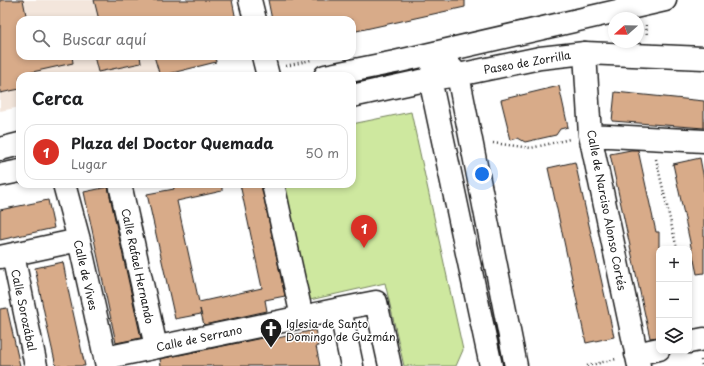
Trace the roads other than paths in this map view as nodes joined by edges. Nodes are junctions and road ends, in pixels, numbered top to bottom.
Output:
1 (250, 0) edge
2 (655, 2) edge
3 (254, 16) edge
4 (438, 51) junction
5 (585, 53) junction
6 (704, 58) edge
7 (264, 60) edge
8 (267, 72) edge
9 (343, 72) edge
10 (458, 75) junction
11 (430, 78) junction
12 (356, 95) edge
13 (590, 135) junction
14 (704, 141) edge
15 (16, 145) edge
16 (0, 149) edge
17 (16, 171) edge
18 (0, 175) edge
19 (65, 188) edge
20 (121, 188) edge
21 (274, 188) edge
22 (79, 240) junction
23 (6, 256) edge
24 (340, 309) junction
25 (302, 317) junction
26 (704, 339) edge
27 (692, 341) edge
28 (156, 347) junction
29 (656, 351) edge
30 (638, 360) edge
31 (106, 362) edge
32 (36, 366) edge
33 (352, 366) edge
34 (390, 366) edge
35 (491, 366) edge
36 (516, 366) edge

1 - 3 street
2 - 4 street
4 - 9 street
4 - 10 street
4 - 11 street
5 - 6 street, Paseo de Zorrilla
5 - 10 street, Paseo de Zorrilla
5 - 13 street, Calle de Narciso Alonso Cortés
7 - 8 street
10 - 11 street, Paseo de Zorrilla
10 - 36 street
11 - 12 street, Paseo de Zorrilla
11 - 35 street
13 - 14 street
13 - 30 street, Calle de Narciso Alonso Cortés
15 - 16 street
17 - 18 street
19 - 22 street, Calle de Vives
20 - 28 street, Calle Rafael Hernando
21 - 25 street
22 - 23 street
22 - 31 street, Calle de Vives
23 - 32 street, Calle Sorozábal
24 - 25 street, Calle de Serrano
24 - 33 street
24 - 34 street, Calle de Serrano
25 - 28 street, Calle de Serrano
26 - 27 street
28 - 31 street, Calle de Serrano
29 - 30 street

